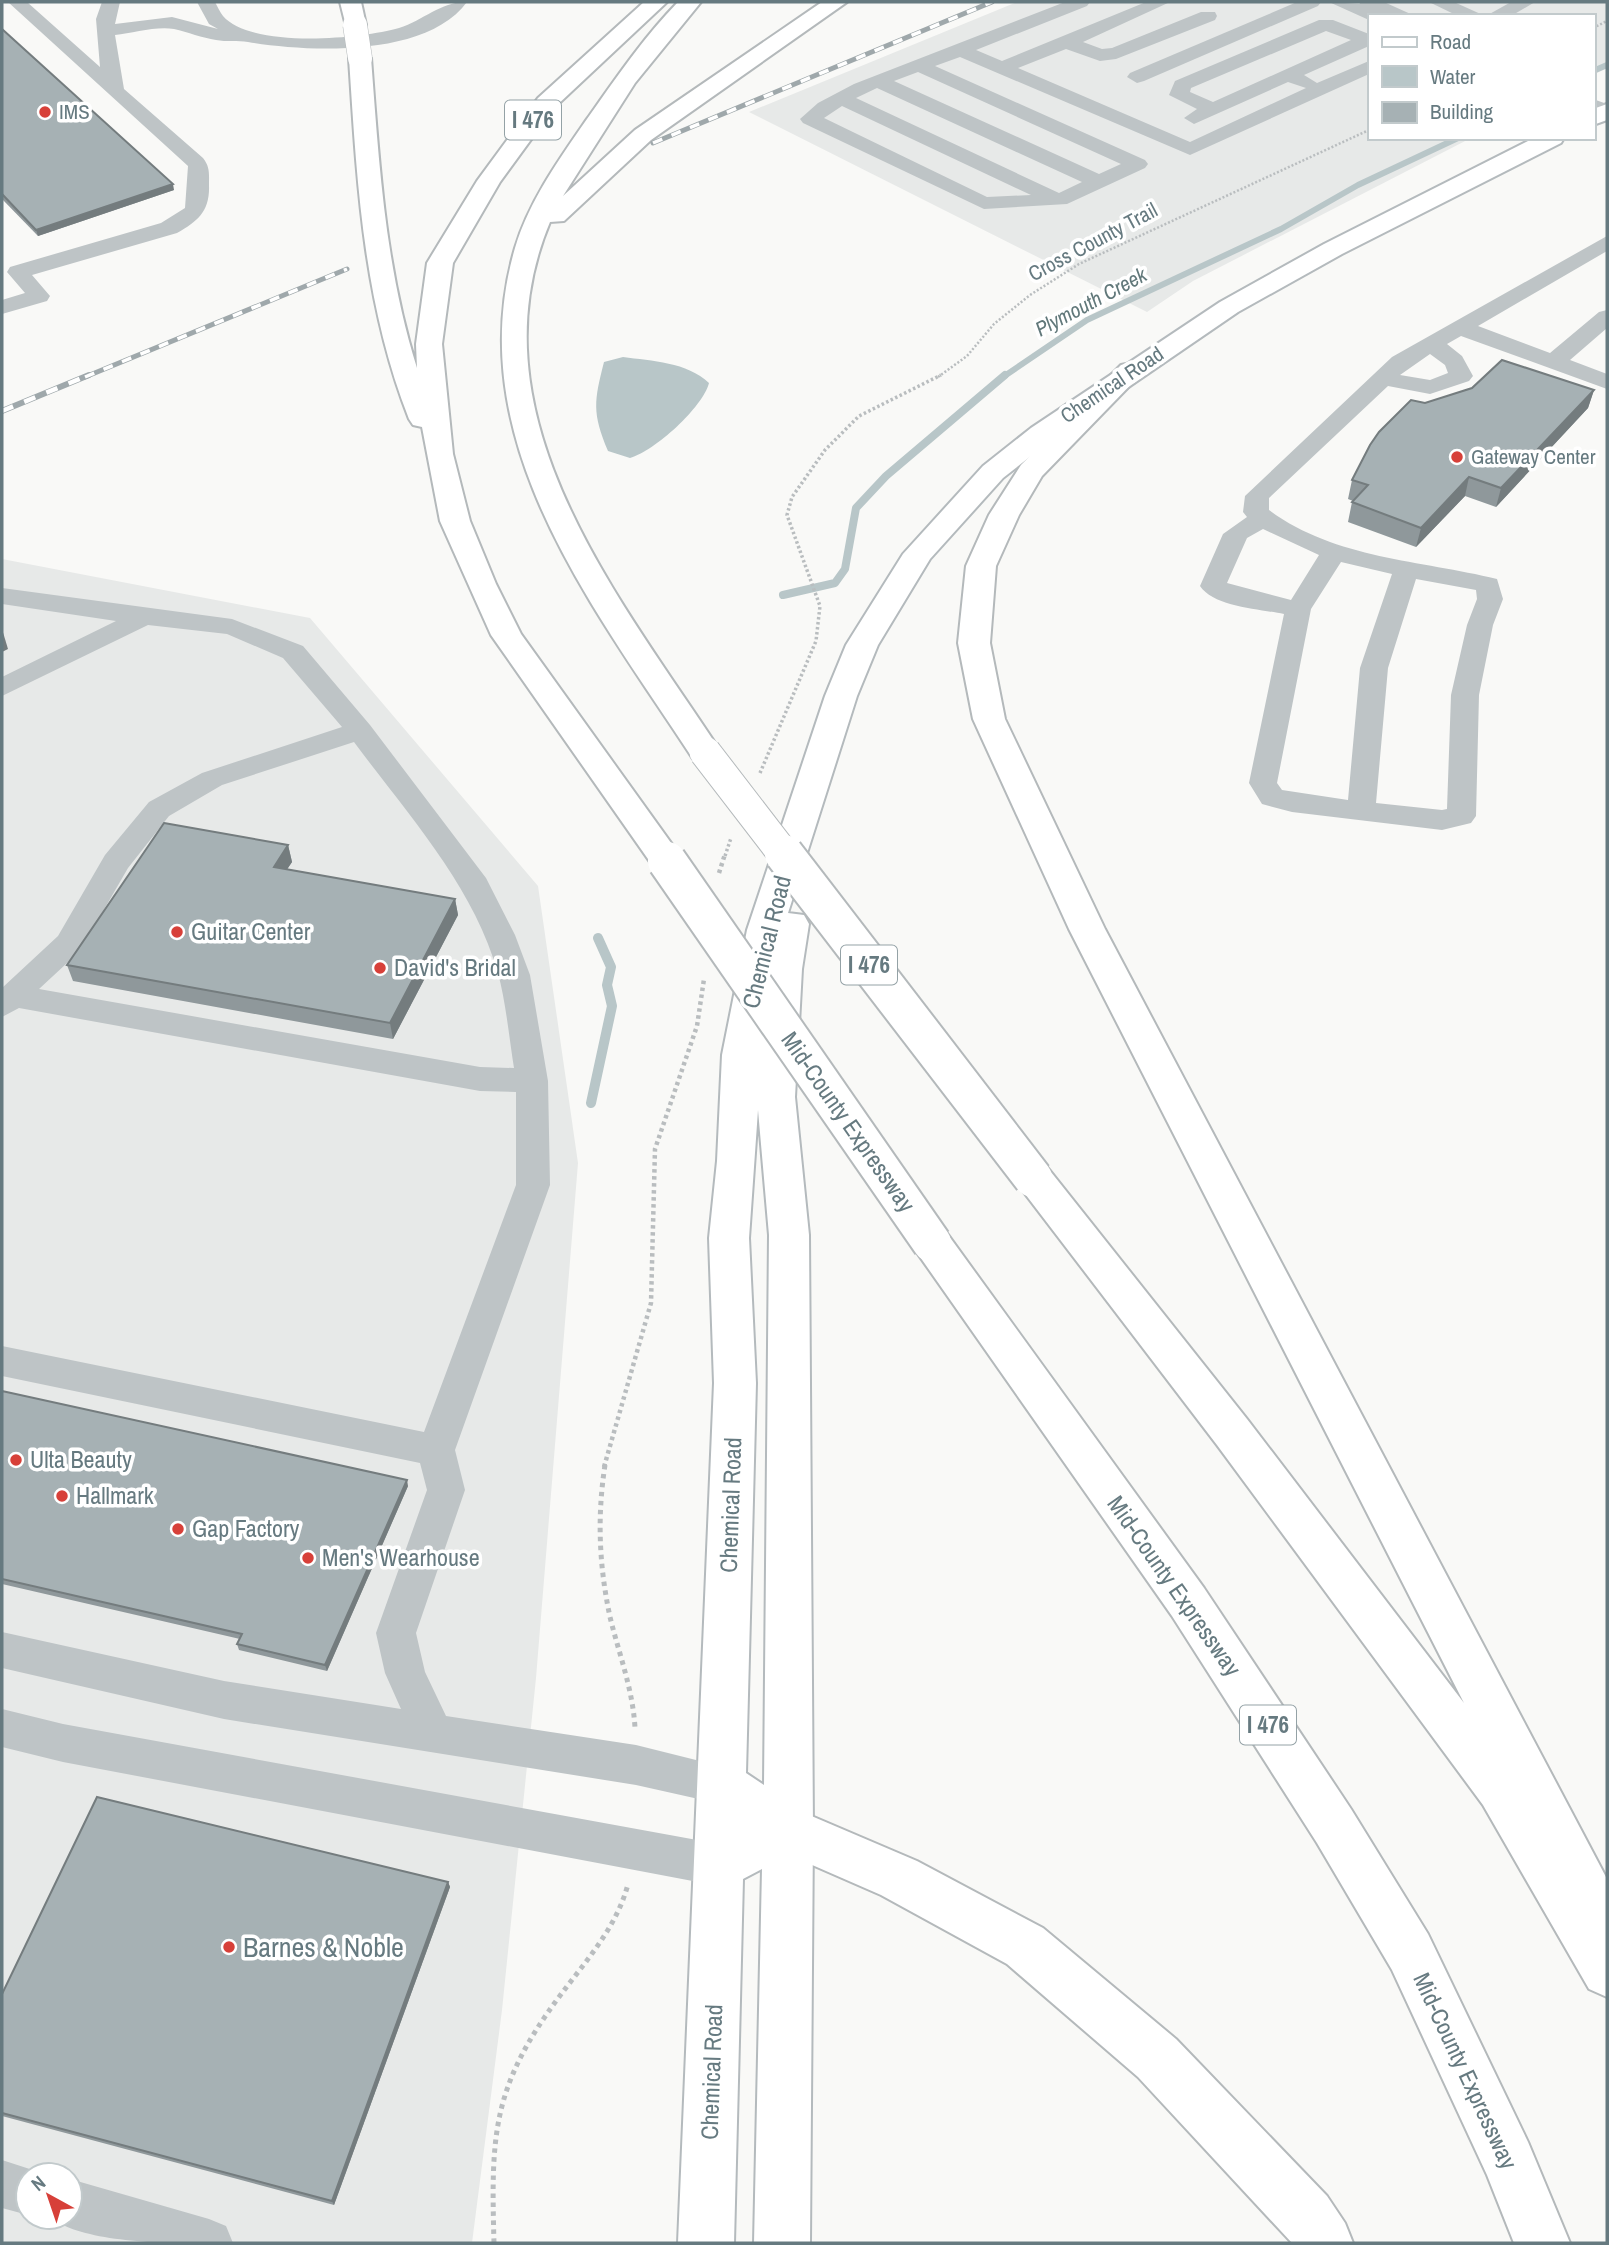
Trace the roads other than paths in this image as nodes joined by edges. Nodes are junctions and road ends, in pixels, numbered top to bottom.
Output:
1 (18, 2) edge
2 (111, 2) edge
3 (206, 2) edge
4 (351, 2) edge
5 (359, 2) edge
6 (458, 2) edge
7 (656, 2) edge
8 (690, 2) edge
9 (836, 2) edge
10 (1081, 2) edge
11 (1161, 2) edge
12 (1174, 2) edge
13 (1312, 2) edge
14 (1338, 2) edge
15 (1368, 2) edge
16 (1442, 2) edge
17 (1527, 2) edge
18 (1369, 14) edge
19 (1401, 14) edge
20 (1471, 14) edge
21 (1500, 14) edge
22 (1208, 16) junction
23 (355, 25) junction
24 (106, 31) junction
25 (1245, 31) junction
26 (251, 36) junction
27 (1066, 42) junction
28 (960, 50) junction
29 (920, 66) junction
30 (1002, 68) junction
31 (1368, 68) edge
32 (1289, 75) junction
33 (1137, 78) junction
34 (880, 82) junction
35 (1051, 88) junction
36 (1323, 89) junction
37 (115, 92) junction
38 (1598, 92) edge
39 (841, 98) junction
40 (1213, 109) junction
41 (1607, 111) edge
42 (1112, 115) junction
43 (1157, 135) junction
44 (1549, 140) edge
45 (1099, 182) junction
46 (1060, 200) junction
47 (1607, 242) edge
48 (527, 249) junction
49 (2, 255) edge
50 (18, 272) junction
51 (2, 307) edge
52 (1607, 317) edge
53 (1461, 328) junction
54 (1430, 345) junction
55 (1554, 362) junction
56 (1131, 371) junction
57 (1383, 377) junction
58 (1607, 382) edge
59 (439, 454) junction
60 (1263, 519) junction
61 (1334, 552) junction
62 (1407, 568) junction
63 (2, 596) edge
64 (1298, 609) junction
65 (144, 617) junction
66 (2, 688) edge
67 (360, 731) junction
68 (814, 777) junction
69 (1361, 811) junction
70 (8, 1001) edge
71 (532, 1081) junction
72 (2, 1362) edge
73 (436, 1450) junction
74 (2, 1650) edge
75 (2, 1728) edge
76 (433, 1732) junction
77 (721, 1784) junction
78 (788, 1830) junction
79 (719, 1865) junction
80 (1607, 1930) edge
81 (1607, 1971) edge
82 (84, 2207) edge
83 (209, 2243) edge
84 (706, 2243) edge
85 (782, 2243) edge
86 (1325, 2243) edge
87 (1542, 2243) edge

1 - 37 lane
2 - 24 lane
3 - 26 lane
4 - 23 main road
5 - 23 main road
6 - 26 lane
7 - 59 main road, Mid-County Expressway / I 476
8 - 48 main road, I 476
9 - 48 main road
10 - 28 lane
11 - 27 lane
12 - 22 lane
13 - 25 lane
14 - 18 lane
15 - 19 lane
16 - 20 lane
17 - 21 lane
22 - 25 lane
22 - 27 lane
23 - 59 main road, bridge
24 - 26 lane
24 - 37 lane
25 - 33 lane
27 - 30 lane
28 - 29 lane
28 - 30 lane
29 - 34 lane
29 - 45 lane
30 - 35 lane
31 - 36 lane
32 - 36 lane
32 - 40 lane
32 - 40 lane
33 - 35 lane
33 - 42 lane
34 - 39 lane
34 - 45 lane
35 - 42 lane
36 - 43 lane
37 - 50 lane
38 - 41 lane
39 - 46 lane
39 - 46 lane
40 - 43 lane
42 - 43 lane
44 - 56 main road, Chemical Road
45 - 46 lane
47 - 53 lane
48 - 81 main road, I 476, bridge
49 - 50 lane
50 - 51 lane
52 - 55 lane
53 - 54 lane
53 - 55 lane
54 - 57 lane
54 - 57 lane
55 - 58 lane
56 - 68 main road, Chemical Road
56 - 80 main road
57 - 60 lane
59 - 87 main road, Mid-County Expressway / I 476, bridge
60 - 61 lane
60 - 64 lane
61 - 62 lane
61 - 64 lane
62 - 69 lane
62 - 69 lane
63 - 65 lane
64 - 69 lane
65 - 66 lane
65 - 67 lane
67 - 70 lane
67 - 71 lane
68 - 77 main road, Chemical Road
68 - 78 main road, Chemical Road
70 - 71 lane
71 - 73 lane
72 - 73 lane
73 - 76 lane
74 - 76 lane
75 - 79 lane
76 - 77 lane
77 - 78 main road
77 - 79 main road, Chemical Road
78 - 79 main road
78 - 85 main road, Chemical Road
78 - 86 main road
79 - 84 main road, Chemical Road
82 - 83 lane

